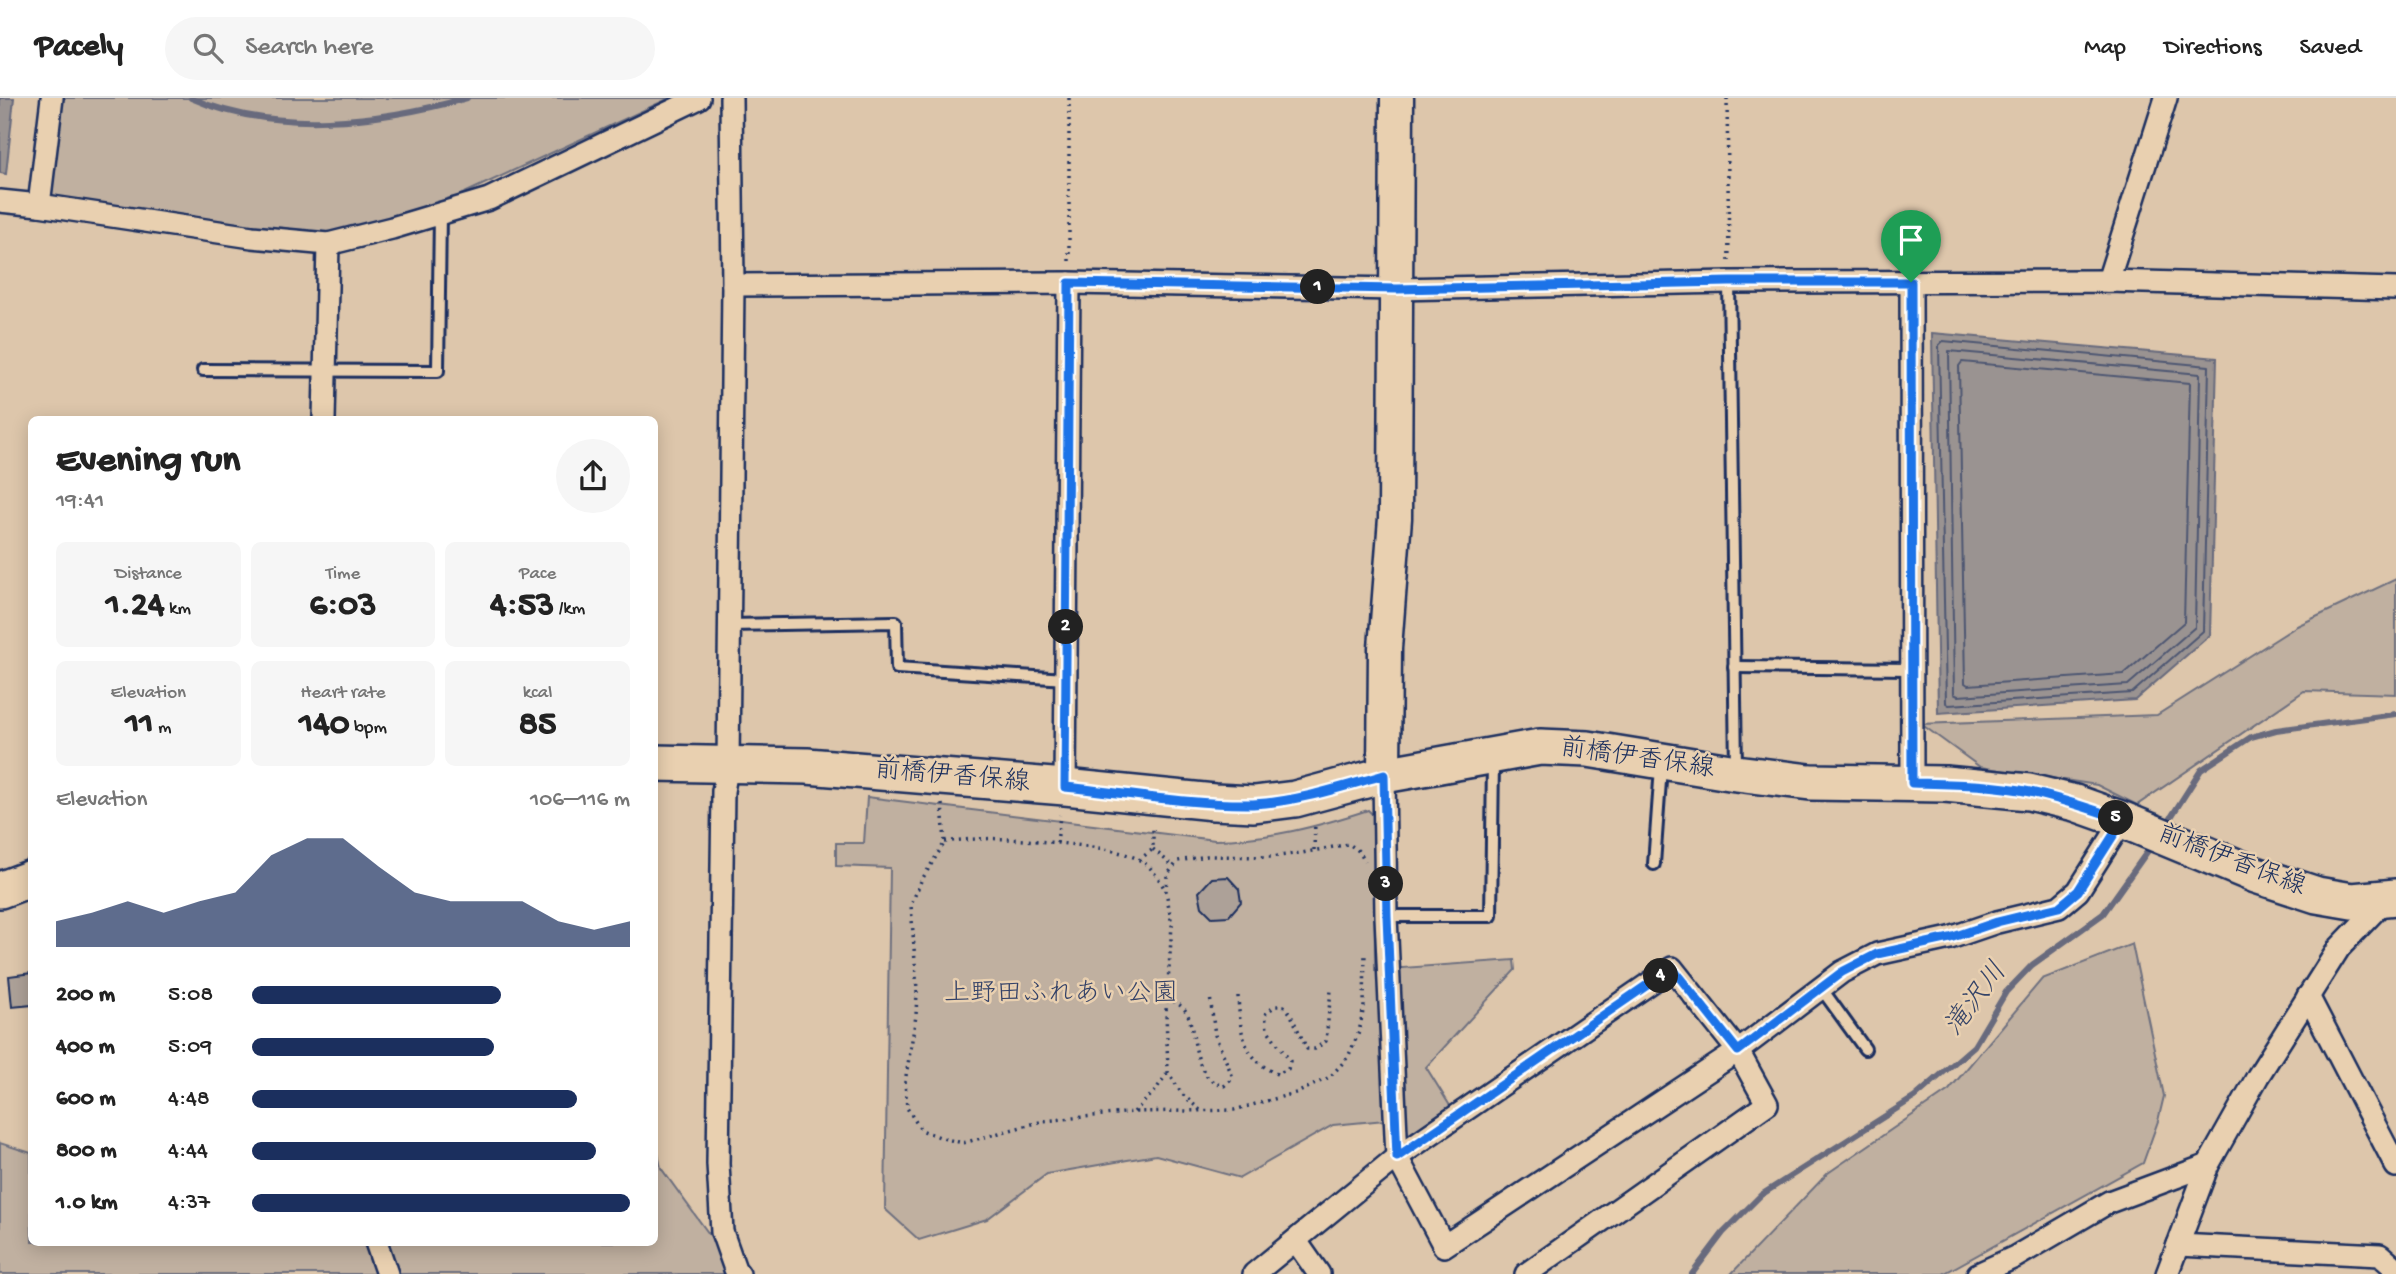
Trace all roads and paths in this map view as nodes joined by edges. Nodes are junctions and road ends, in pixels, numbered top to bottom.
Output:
1 (52, 98) edge
2 (699, 98) edge
3 (731, 98) edge
4 (1069, 98) edge
5 (1397, 98) edge
6 (1727, 98) edge
7 (2166, 98) edge
8 (0, 201) edge
9 (39, 205) junction
10 (440, 213) junction
11 (328, 244) junction
12 (2108, 281) junction
13 (1729, 282) junction
14 (1911, 282) junction
15 (1069, 283) junction
16 (733, 285) junction
17 (1397, 289) junction
18 (2396, 289) edge
19 (203, 370) dead end
20 (325, 370) junction
21 (324, 416) edge
22 (729, 625) junction
23 (1734, 667) junction
24 (1911, 669) junction
25 (1066, 679) junction
26 (1494, 755) junction
27 (1662, 761) junction
28 (658, 763) edge
29 (728, 764) junction
30 (1736, 774) junction
31 (1384, 775) junction
32 (1912, 783) junction
33 (941, 799) dead end
34 (1062, 801) junction
35 (1315, 822) dead end
36 (2131, 823) junction
37 (1153, 825) dead end
38 (945, 842) junction
39 (1057, 843) junction
40 (1153, 849) junction
41 (1314, 850) junction
42 (1139, 860) junction
43 (1366, 862) dead end
44 (1654, 864) dead end
45 (1174, 867) junction
46 (28, 880) edge
47 (0, 890) edge
48 (1166, 891) junction
49 (2392, 897) edge
50 (1387, 916) junction
51 (1365, 949) dead end
52 (1821, 988) junction
53 (1331, 990) dead end
54 (1210, 996) dead end
55 (1238, 996) dead end
56 (2308, 996) junction
57 (1167, 998) junction
58 (1865, 1049) dead end
59 (1738, 1051) junction
60 (1168, 1072) junction
61 (1200, 1110) junction
62 (1134, 1112) junction
63 (1397, 1157) junction
64 (2208, 1165) junction
65 (2396, 1166) edge
66 (1296, 1241) junction
67 (2178, 1245) junction
68 (377, 1246) edge
69 (2396, 1269) edge
70 (387, 1274) edge
71 (739, 1274) edge
72 (1254, 1274) edge
73 (1319, 1274) edge
74 (1526, 1274) edge
75 (1978, 1274) edge
76 (2167, 1274) edge

1 - 9 street
2 - 10 street
3 - 16 street
4 - 15 path
5 - 17 street
6 - 13 path
7 - 12 street
8 - 9 street
9 - 11 street
10 - 11 street
10 - 20 lane
11 - 20 street
12 - 14 street
12 - 18 street
13 - 14 street
13 - 17 street
13 - 23 lane
14 - 24 street
15 - 16 street
15 - 17 street
15 - 25 street
16 - 22 street
17 - 31 street
19 - 20 lane
20 - 21 street
22 - 25 lane
22 - 29 street
23 - 24 lane
23 - 30 lane
24 - 32 street
25 - 34 street
26 - 27 main road, 前橋伊香保線
26 - 31 main road, 前橋伊香保線
26 - 50 lane
27 - 30 main road, 前橋伊香保線
27 - 44 lane
28 - 29 main road, 前橋伊香保線
29 - 34 main road, 前橋伊香保線
29 - 71 street
30 - 32 main road, 前橋伊香保線
31 - 34 main road, 前橋伊香保線
31 - 50 street
32 - 36 main road, 前橋伊香保線
33 - 38 path
34 - 39 path
35 - 41 path
36 - 49 main road, 前橋伊香保線
36 - 52 street
37 - 40 path
38 - 39 path
38 - 62 path
39 - 42 path
40 - 42 path
40 - 45 path
41 - 43 path
41 - 45 path
42 - 48 path
45 - 48 path
46 - 47 main road
48 - 57 path
49 - 56 street
50 - 63 street
51 - 61 path
52 - 58 lane
52 - 59 street
53 - 55 path
54 - 57 path
56 - 64 street
56 - 65 street
57 - 60 path
59 - 63 street
59 - 63 street
59 - 74 street
60 - 61 path
60 - 62 path
61 - 62 path
63 - 66 street
64 - 67 street
64 - 75 street
66 - 72 street
66 - 73 street
67 - 69 street
67 - 76 street
68 - 70 street

